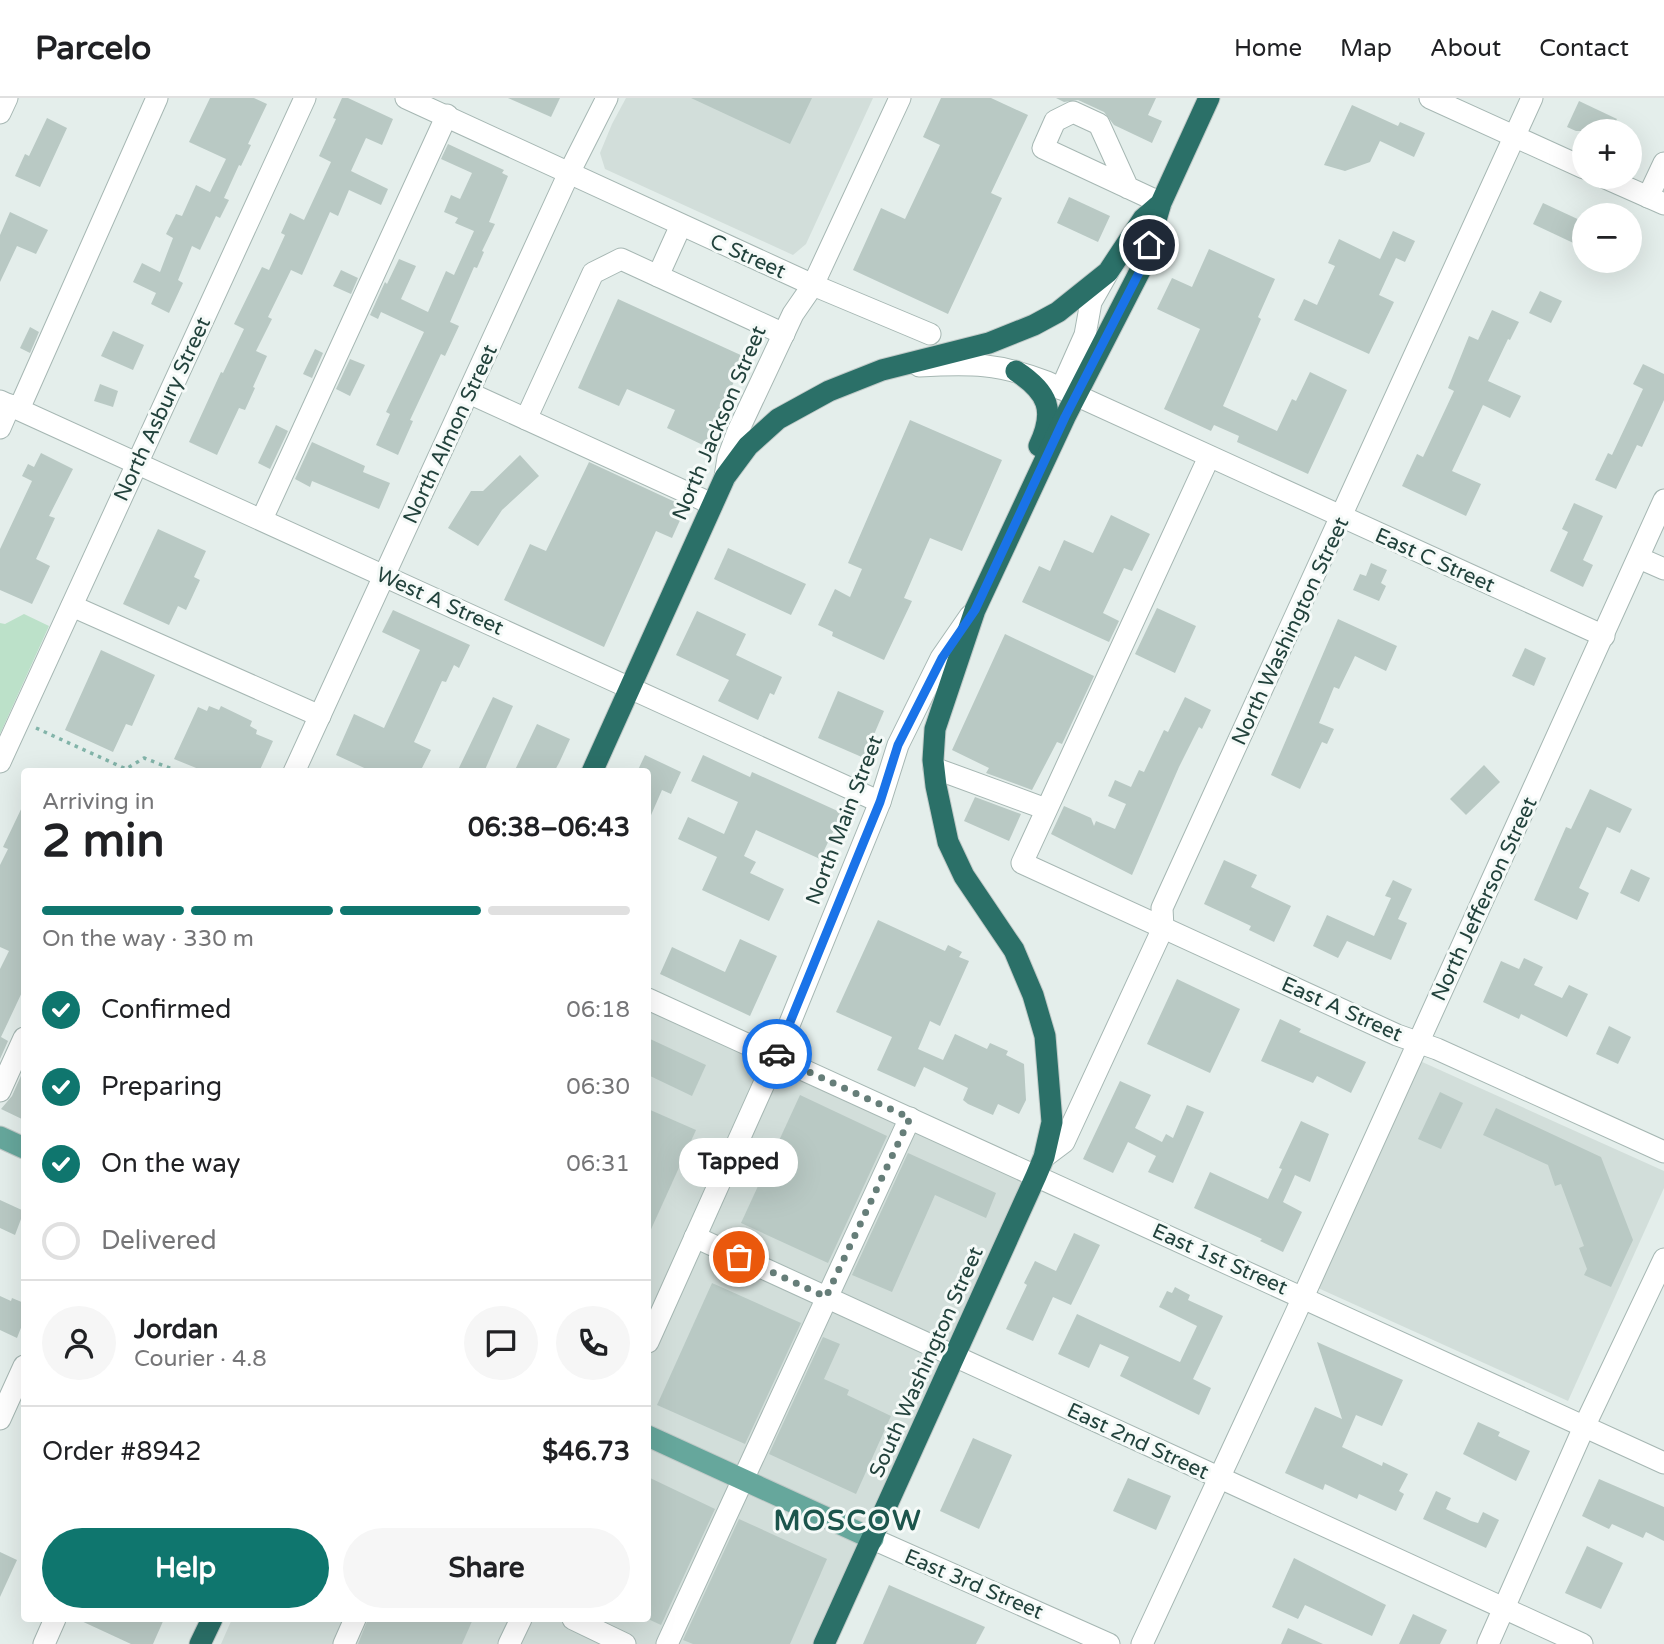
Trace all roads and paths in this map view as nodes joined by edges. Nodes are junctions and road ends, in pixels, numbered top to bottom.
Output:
1 (7, 98) edge
2 (157, 98) edge
3 (305, 98) edge
4 (406, 98) edge
5 (607, 98) edge
6 (900, 98) edge
7 (1209, 98) edge
8 (1430, 98) edge
9 (1532, 98) edge
10 (0, 113) edge
11 (447, 115) junction
12 (1514, 136) junction
13 (1572, 163) edge
14 (1664, 163) edge
15 (569, 173) junction
16 (1128, 188) dead end
17 (1630, 189) edge
18 (1656, 201) edge
19 (1161, 203) junction
20 (681, 225) junction
21 (1108, 272) junction
22 (658, 276) junction
23 (813, 285) junction
24 (784, 334) junction
25 (930, 334) dead end
26 (897, 367) junction
27 (1016, 370) junction
28 (1069, 392) junction
29 (469, 393) junction
30 (10, 405) edge
31 (526, 419) junction
32 (0, 428) edge
33 (1209, 457) junction
34 (137, 462) junction
35 (724, 477) junction
36 (1026, 498) junction
37 (1664, 500) edge
38 (712, 503) junction
39 (1342, 518) junction
40 (262, 519) junction
41 (1639, 558) junction
42 (1664, 569) edge
43 (385, 576) junction
44 (72, 606) junction
45 (975, 610) junction
46 (1604, 636) junction
47 (629, 687) junction
48 (320, 716) junction
49 (19, 721) junction
50 (0, 762) edge
51 (124, 768) edge
52 (128, 768) edge
53 (170, 768) edge
54 (296, 768) edge
55 (594, 768) edge
56 (934, 768) junction
57 (880, 802) junction
58 (1046, 809) junction
59 (948, 842) joint
60 (1163, 928) junction
61 (651, 1000) edge
62 (1419, 1041) junction
63 (21, 1045) edge
64 (776, 1057) junction
65 (0, 1091) edge
66 (910, 1118) junction
67 (0, 1136) edge
68 (21, 1146) edge
69 (1664, 1152) edge
70 (1040, 1166) junction
71 (695, 1237) junction
72 (1664, 1259) edge
73 (826, 1297) junction
74 (1302, 1297) junction
75 (651, 1335) edge
76 (956, 1357) junction
77 (19, 1392) edge
78 (0, 1419) edge
79 (1584, 1427) junction
80 (651, 1437) edge
81 (1664, 1463) edge
82 (1219, 1478) junction
83 (742, 1479) junction
84 (873, 1539) junction
85 (1504, 1608) junction
86 (54, 1622) edge
87 (211, 1622) edge
88 (354, 1622) edge
89 (519, 1622) edge
90 (581, 1623) edge
91 (44, 1644) edge
92 (200, 1644) edge
93 (344, 1644) edge
94 (509, 1644) edge
95 (625, 1644) edge
96 (667, 1644) edge
97 (824, 1644) edge
98 (1109, 1644) edge
99 (1142, 1644) edge
100 (1488, 1644) edge
101 (1582, 1644) edge

1 - 10 street
2 - 30 street
3 - 34 street, North Asbury Street
4 - 11 street, C Street
5 - 15 street, North Almon Street
6 - 23 street, North Jackson Street
7 - 19 highway, North Main Street
8 - 12 street
9 - 12 street, North Washington Street
11 - 15 street, C Street
11 - 40 street
12 - 13 street
12 - 39 street, North Washington Street
14 - 18 street
15 - 20 street, C Street
15 - 29 street, North Almon Street
16 - 19 street
17 - 18 street
19 - 21 highway, North Main Street
19 - 28 highway, North Main Street
20 - 22 street
20 - 23 street, C Street
21 - 26 highway, North Main Street
21 - 28 street, North Main Street
22 - 24 street
22 - 31 street
23 - 24 street, North Jackson Street
23 - 25 street, C Street
24 - 35 street, North Jackson Street
26 - 27 street, East C Street
26 - 35 highway, North Main Street
27 - 28 street, East C Street
27 - 36 highway
28 - 33 street, East C Street
28 - 36 highway, North Main Street
29 - 31 street
29 - 43 street, North Almon Street
30 - 32 street
30 - 34 street, West A Street
31 - 38 street
33 - 39 street, East C Street
33 - 58 street
34 - 40 street, West A Street
34 - 44 street, North Asbury Street
35 - 38 highway, North Jackson Street
36 - 45 highway, North Main Street
37 - 41 street, North Jefferson Street
38 - 47 highway, North Jackson Street
39 - 46 street, East C Street
39 - 60 street, North Washington Street
40 - 43 street, West A Street
41 - 42 street
41 - 46 street, North Jefferson Street
43 - 47 street, West A Street
43 - 48 street, North Almon Street
44 - 48 street
44 - 49 street, North Asbury Street
45 - 56 highway, North Main Street
45 - 57 street, North Main Street
46 - 62 street, North Jefferson Street
47 - 55 highway, North Jackson Street
47 - 57 street, West A Street
48 - 54 street, North Almon Street
49 - 50 street, North Asbury Street
49 - 51 path
52 - 53 path
56 - 58 street
56 - 59 highway, North Main Street
57 - 64 street, North Main Street
58 - 60 street, East A Street
59 - 70 highway, South Washington Street
60 - 62 street, East A Street
60 - 70 street, North Washington Street
61 - 64 street, East 1st Street
62 - 69 street, East A Street
62 - 74 street, North Jefferson Street
63 - 65 street
64 - 66 street, East 1st Street
64 - 71 street, North Main Street
66 - 70 street, East 1st Street
66 - 73 street
67 - 68 main road
70 - 74 street, East 1st Street
70 - 76 highway, South Washington Street
71 - 73 street, East 2nd Street
71 - 75 street, North Main Street
72 - 79 street
73 - 76 street, East 2nd Street
73 - 83 street
74 - 79 street, East 1st Street
74 - 82 street, North Jefferson Street
76 - 82 street, East 2nd Street
76 - 84 highway, South Washington Street
77 - 78 street
79 - 81 street, East 1st Street
79 - 85 street
80 - 83 main road, East 3rd Street
82 - 85 street, East 2nd Street
82 - 99 street, North Jefferson Street
83 - 84 main road, East 3rd Street
83 - 96 street
84 - 97 highway, South Washington Street
84 - 98 street, East 3rd Street
85 - 100 street
85 - 101 street, East 2nd Street
86 - 91 street
87 - 92 highway
88 - 93 street
89 - 94 street
90 - 95 street

